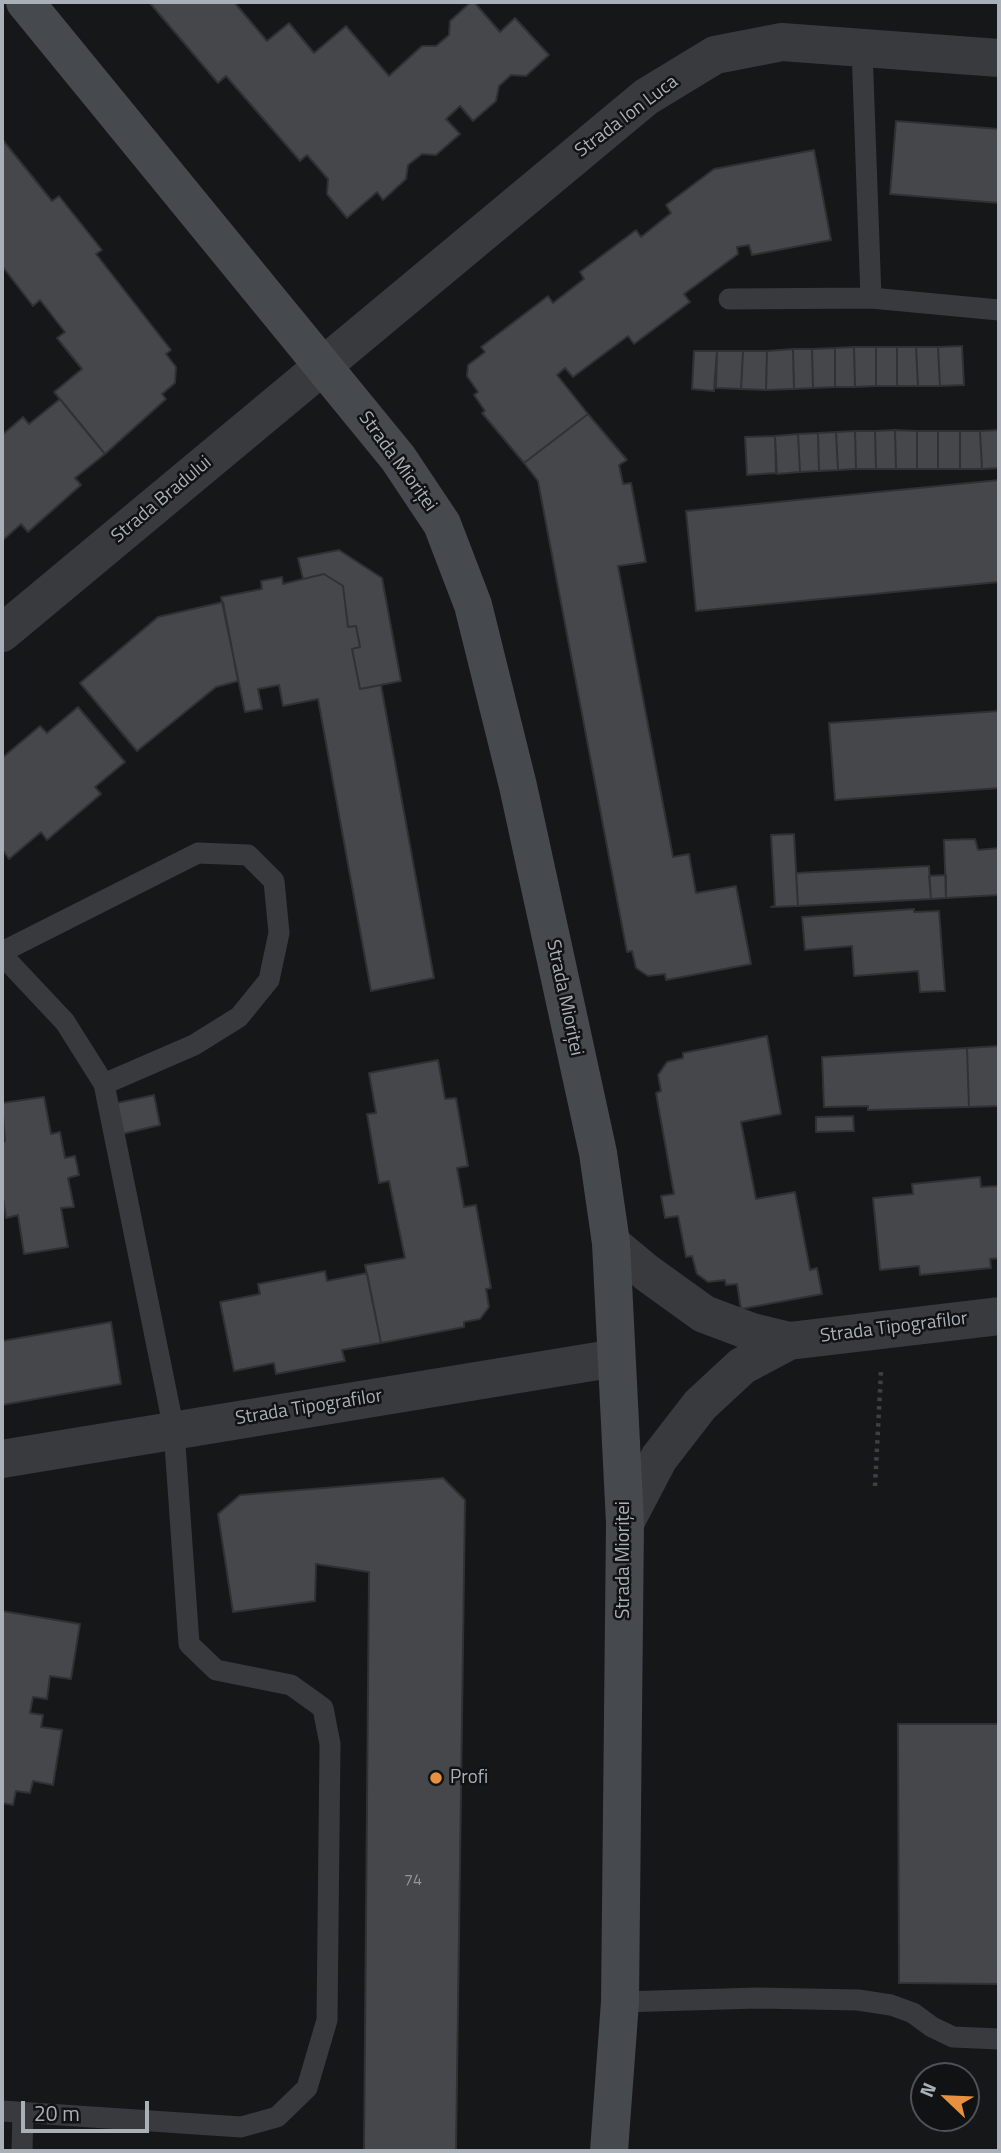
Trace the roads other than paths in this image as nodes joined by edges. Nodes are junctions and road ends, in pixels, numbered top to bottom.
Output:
1 (25, 2) edge
2 (862, 49) junction
3 (999, 58) edge
4 (871, 298) junction
5 (729, 299) dead end
6 (999, 310) edge
7 (323, 367) junction
8 (2, 633) edge
9 (2, 953) edge
10 (104, 1084) junction
11 (611, 1243) junction
12 (999, 1316) edge
13 (789, 1340) junction
14 (616, 1358) junction
15 (174, 1430) junction
16 (2, 1459) edge
17 (625, 1523) junction
18 (620, 2002) junction
19 (999, 2039) edge
20 (12, 2111) edge
21 (22, 2151) edge
22 (609, 2151) edge

1 - 7 main road, Strada Mioriței
2 - 3 street, Strada Ion Luca
2 - 4 lane
2 - 7 street, Strada Ion Luca
4 - 5 lane
4 - 6 lane
7 - 8 street, Strada Bradului
7 - 11 main road, Strada Mioriței
9 - 10 lane
9 - 10 lane
10 - 15 lane
11 - 13 street, Strada Tipografilor
11 - 14 main road, Strada Mioriței
12 - 13 street, Strada Tipografilor
13 - 17 street, Strada Tipografilor
14 - 15 street, Strada Tipografilor
14 - 17 main road, Strada Mioriței
15 - 16 street, Strada Tipografilor
15 - 20 lane
17 - 18 main road, Strada Mioriței
18 - 19 lane
18 - 22 main road, Strada Mioriței
20 - 21 lane

